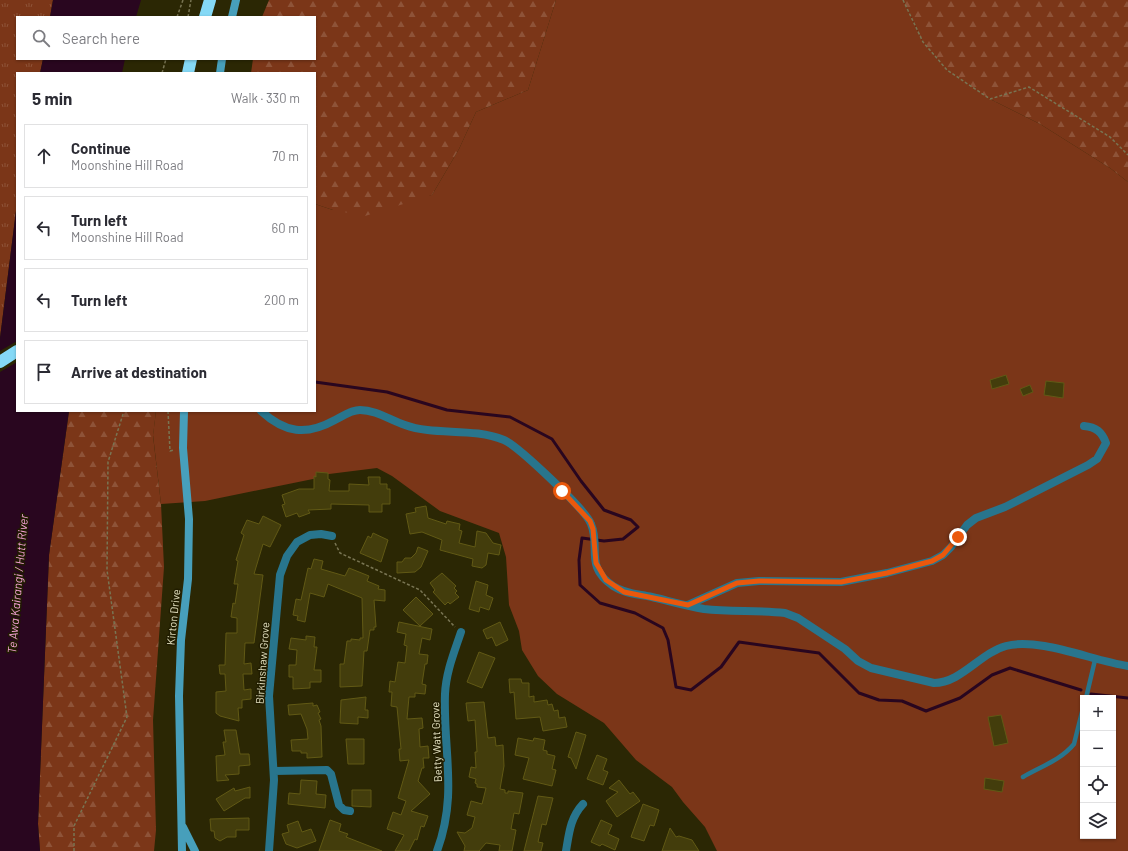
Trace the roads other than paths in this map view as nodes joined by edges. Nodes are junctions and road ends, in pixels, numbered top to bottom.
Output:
1 (201, 0) edge
2 (210, 0) edge
3 (236, 0) edge
4 (197, 16) edge
5 (205, 16) edge
6 (232, 16) edge
7 (191, 60) edge
8 (222, 60) edge
9 (188, 72) edge
10 (220, 72) edge
11 (16, 352) edge
12 (0, 362) edge
13 (184, 412) edge
14 (262, 412) edge
15 (1084, 426) dead end
16 (332, 536) road end
17 (688, 605) junction
18 (460, 632) road end
19 (1095, 660) junction
20 (1128, 666) edge
21 (1087, 695) edge
22 (1080, 720) edge
23 (274, 771) junction
24 (1023, 777) dead end
25 (583, 804) dead end
26 (350, 811) dead end
27 (182, 825) junction
28 (182, 851) edge
29 (195, 851) edge
30 (270, 851) edge
31 (436, 851) edge
32 (566, 851) edge

1 - 4 highway
2 - 5 highway
3 - 6 street
7 - 9 highway
8 - 10 street
11 - 12 highway
13 - 27 street, Kirton Drive
14 - 17 street
15 - 17 street
16 - 23 street, Birkinshaw Grove
17 - 19 street
18 - 31 street, Betty Watt Grove
19 - 20 street
19 - 21 lane
22 - 24 lane
23 - 26 street
23 - 30 street, Birkinshaw Grove
25 - 32 street
27 - 28 street, Kirton Drive
27 - 29 street, Kirton Drive

